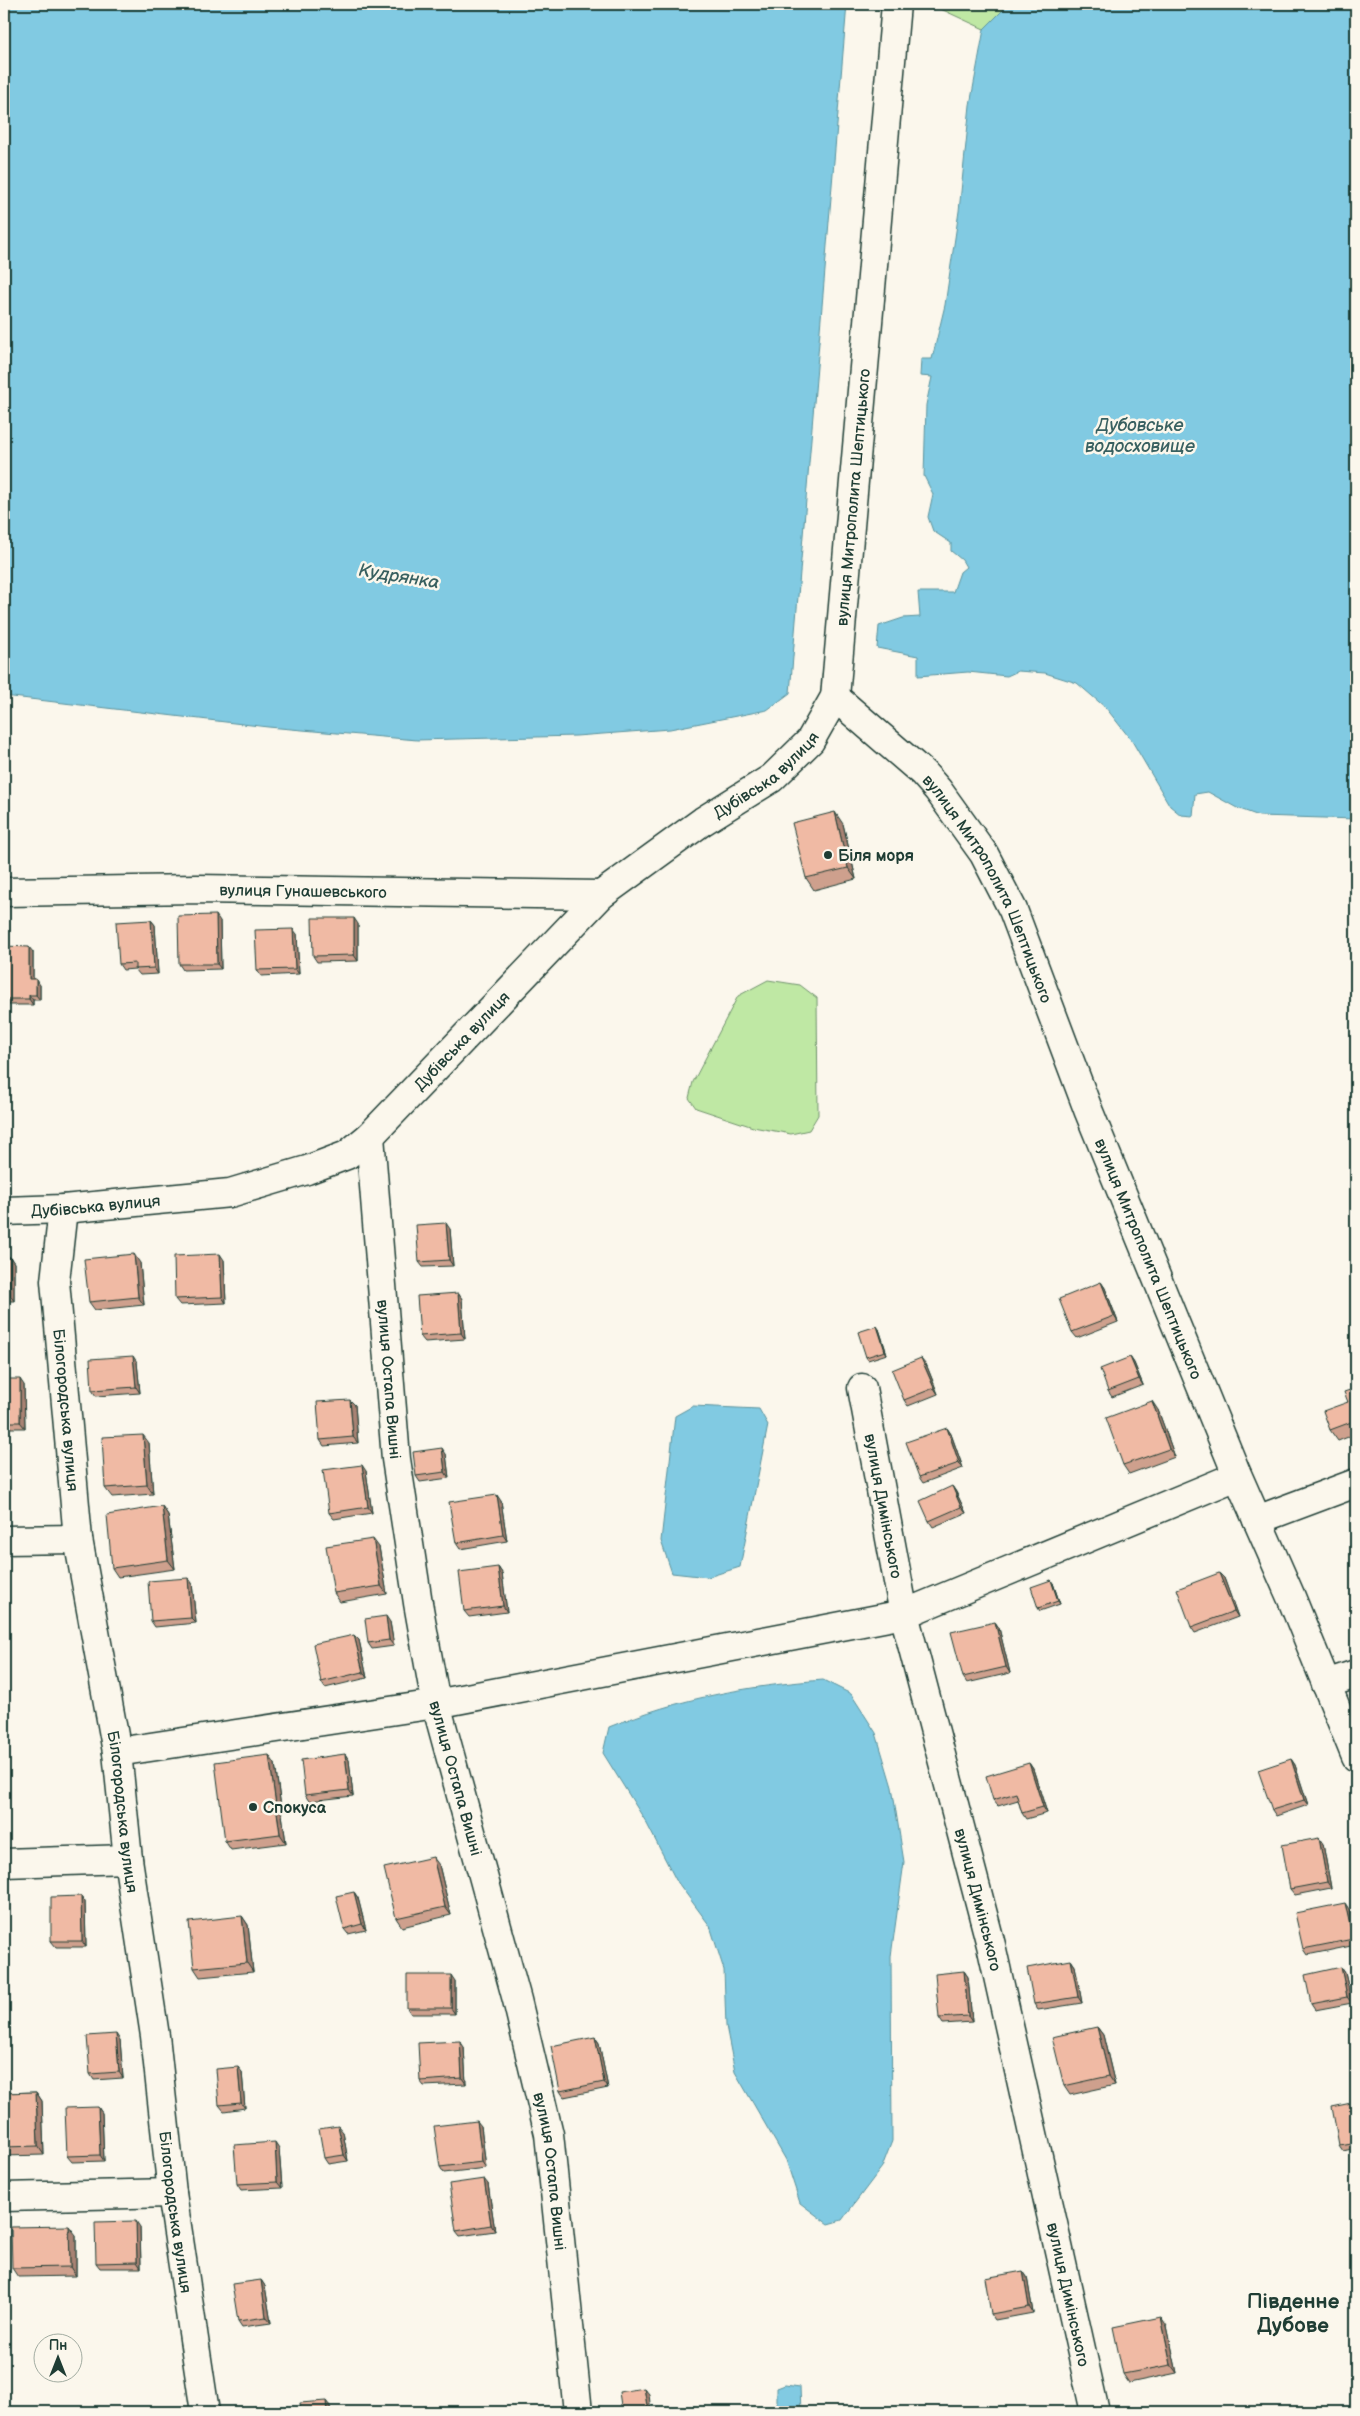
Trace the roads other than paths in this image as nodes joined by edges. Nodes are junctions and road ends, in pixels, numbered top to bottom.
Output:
1 (896, 4) edge
2 (835, 697) junction
3 (4, 892) edge
4 (601, 895) junction
5 (370, 1136) junction
6 (63, 1209) junction
7 (4, 1211) edge
8 (862, 1388) dead end
9 (1238, 1476) junction
10 (1356, 1483) edge
11 (1256, 1520) junction
12 (78, 1539) junction
13 (4, 1540) edge
14 (904, 1614) junction
15 (1356, 1674) edge
16 (1326, 1684) junction
17 (436, 1704) junction
18 (117, 1752) junction
19 (1356, 1757) edge
20 (128, 1859) junction
21 (4, 1864) edge
22 (172, 2193) junction
23 (4, 2197) edge
24 (205, 2412) edge
25 (578, 2412) edge
26 (1095, 2412) edge

1 - 2 street, вулиця Митрополита Шептицького
2 - 4 street, Дубівська вулиця
2 - 9 street, вулиця Митрополита Шептицького
3 - 4 street, вулиця Гунашевського
4 - 5 street, Дубівська вулиця
5 - 6 street, Дубівська вулиця
5 - 17 street, вулиця Остапа Вишні
6 - 7 street, Дубівська вулиця
6 - 12 street, Білогородська вулиця
8 - 14 street, вулиця Димінського
9 - 11 street, вулиця Митрополита Шептицького
9 - 14 street
10 - 11 street
11 - 16 street, вулиця Митрополита Шептицького
12 - 13 street
12 - 18 street, Білогородська вулиця
14 - 17 street
14 - 26 street, вулиця Димінського
15 - 16 street
16 - 19 street, вулиця Митрополита Шептицького
17 - 18 street
17 - 25 street, вулиця Остапа Вишні
18 - 20 street, Білогородська вулиця
20 - 21 street
20 - 22 street, Білогородська вулиця
22 - 23 street
22 - 24 street, Білогородська вулиця

